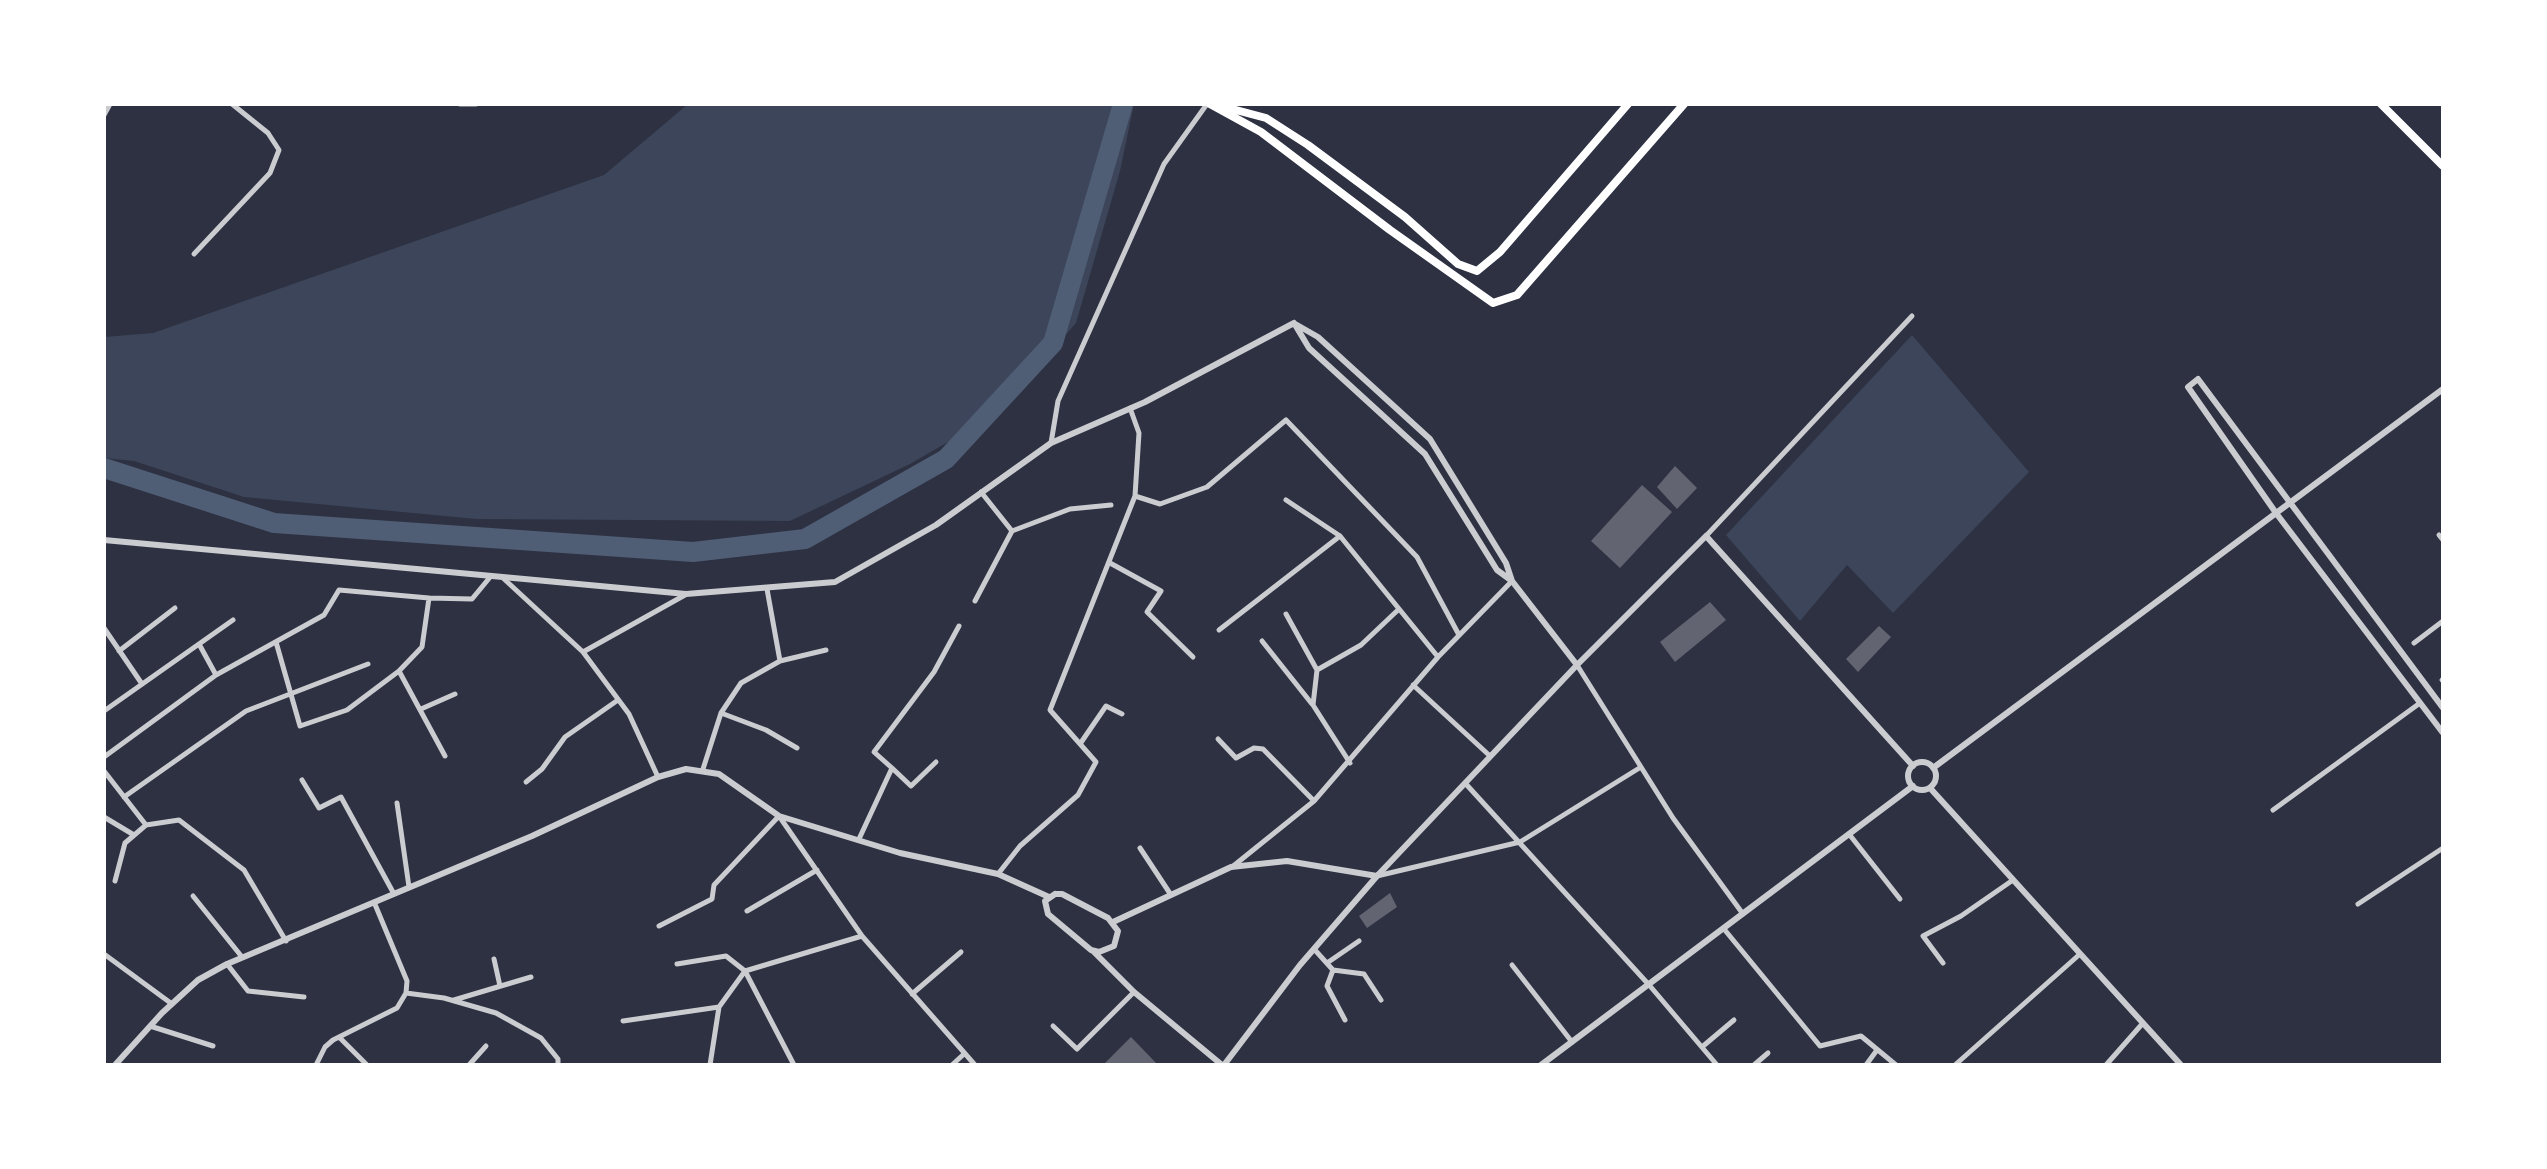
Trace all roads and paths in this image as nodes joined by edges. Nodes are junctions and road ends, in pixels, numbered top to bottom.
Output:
1 (110, 104) edge
2 (232, 104) edge
3 (460, 104) edge
4 (476, 104) edge
5 (1210, 104) edge
6 (1628, 104) edge
7 (1684, 104) edge
8 (2381, 104) edge
9 (104, 115) edge
10 (2443, 166) edge
11 (194, 254) dead end
12 (1912, 316) dead end
13 (1294, 323) junction
14 (2443, 389) edge
15 (1130, 408) junction
16 (1051, 443) junction
17 (981, 492) junction
18 (1135, 496) junction
19 (1286, 500) dead end
20 (2290, 502) junction
21 (1111, 505) dead end
22 (2276, 513) junction
23 (1012, 531) junction
24 (1340, 536) junction
25 (1706, 536) junction
26 (104, 540) edge
27 (1110, 563) junction
28 (491, 575) junction
29 (502, 577) junction
30 (1512, 581) junction
31 (767, 589) junction
32 (2356, 591) junction
33 (686, 594) junction
34 (429, 598) junction
35 (975, 601) dead end
36 (2342, 601) junction
37 (175, 608) dead end
38 (1399, 609) junction
39 (1286, 614) dead end
40 (233, 620) dead end
41 (2443, 621) edge
42 (959, 626) dead end
43 (104, 628) edge
44 (1219, 630) dead end
45 (1459, 635) junction
46 (1262, 641) dead end
47 (276, 642) junction
48 (2414, 643) dead end
49 (199, 644) junction
50 (826, 650) dead end
51 (119, 651) junction
52 (583, 652) junction
53 (1193, 657) dead end
54 (1438, 657) junction
55 (780, 661) junction
56 (368, 664) dead end
57 (1577, 665) junction
58 (1317, 670) junction
59 (399, 671) junction
60 (216, 675) junction
61 (142, 684) junction
62 (1413, 685) junction
63 (292, 693) junction
64 (455, 694) dead end
65 (618, 700) junction
66 (2420, 703) junction
67 (1313, 705) junction
68 (2443, 708) edge
69 (421, 709) junction
70 (104, 711) edge
71 (721, 713) junction
72 (1122, 714) dead end
73 (2443, 733) edge
74 (1218, 739) dead end
75 (1080, 744) junction
76 (797, 748) dead end
77 (445, 756) dead end
78 (1490, 756) junction
79 (104, 757) edge
80 (936, 762) dead end
81 (1350, 763) junction
82 (1913, 766) junction
83 (1641, 767) junction
84 (892, 768) junction
85 (1933, 768) junction
86 (703, 769) junction
87 (104, 771) edge
88 (658, 777) junction
89 (302, 780) dead end
90 (526, 782) dead end
91 (1465, 783) junction
92 (1913, 786) junction
93 (1930, 788) junction
94 (124, 797) junction
95 (1314, 801) junction
96 (397, 803) dead end
97 (2273, 810) dead end
98 (779, 816) junction
99 (104, 817) edge
100 (146, 825) junction
101 (1849, 834) junction
102 (134, 835) junction
103 (859, 839) junction
104 (1520, 842) junction
105 (1140, 848) dead end
106 (2443, 848) edge
107 (1231, 867) junction
108 (817, 870) junction
109 (998, 874) junction
110 (1377, 876) junction
111 (2013, 880) junction
112 (115, 881) dead end
113 (409, 887) junction
114 (394, 894) junction
115 (1171, 895) junction
116 (193, 896) dead end
117 (1049, 897) junction
118 (1900, 899) dead end
119 (374, 902) junction
120 (2358, 904) dead end
121 (747, 911) dead end
122 (1743, 914) junction
123 (1113, 922) junction
124 (659, 926) dead end
125 (1724, 929) junction
126 (862, 936) junction
127 (286, 941) junction
128 (1359, 941) dead end
129 (1314, 949) junction
130 (1091, 950) junction
131 (961, 952) dead end
132 (104, 954) edge
133 (2080, 954) junction
134 (242, 957) junction
135 (494, 959) dead end
136 (1327, 963) junction
137 (1943, 963) dead end
138 (227, 964) junction
139 (677, 964) dead end
140 (1512, 965) dead end
141 (1333, 970) junction
142 (745, 971) junction
143 (531, 977) dead end
144 (500, 986) junction
145 (1650, 986) junction
146 (1134, 992) junction
147 (406, 993) junction
148 (912, 994) junction
149 (304, 997) dead end
150 (453, 1000) junction
151 (1381, 1000) dead end
152 (172, 1004) junction
153 (719, 1007) junction
154 (1345, 1020) dead end
155 (1734, 1020) dead end
156 (623, 1021) dead end
157 (2143, 1023) junction
158 (150, 1026) junction
159 (1053, 1026) dead end
160 (339, 1037) junction
161 (1572, 1042) junction
162 (213, 1046) dead end
163 (486, 1046) dead end
164 (1702, 1047) junction
165 (1877, 1050) junction
166 (1768, 1053) dead end
167 (964, 1054) junction
168 (115, 1065) edge
169 (316, 1065) edge
170 (367, 1065) edge
171 (469, 1065) edge
172 (558, 1065) edge
173 (710, 1065) edge
174 (794, 1065) edge
175 (952, 1065) edge
176 (975, 1065) edge
177 (1223, 1065) edge
178 (1541, 1065) edge
179 (1717, 1065) edge
180 (1754, 1065) edge
181 (1866, 1065) edge
182 (1896, 1065) edge
183 (1955, 1065) edge
184 (2106, 1065) edge
185 (2181, 1065) edge

1 - 9 street
2 - 11 street
3 - 4 street
5 - 6 main road
5 - 7 main road
5 - 16 street
8 - 10 main road
12 - 25 street
13 - 15 street
13 - 30 street
13 - 30 street
14 - 20 street
15 - 16 street
15 - 18 street
16 - 17 street
17 - 23 street
17 - 31 street
18 - 27 street
18 - 45 street
19 - 24 street
20 - 22 street
20 - 22 street
20 - 32 street
21 - 23 street
22 - 36 street
22 - 85 street
23 - 35 street
24 - 38 street
24 - 44 street
25 - 57 street
25 - 82 street
26 - 28 street
27 - 53 street
27 - 75 street
28 - 29 street
28 - 34 street
29 - 33 street
29 - 52 street
30 - 45 street
30 - 57 street
31 - 33 street
31 - 55 street
32 - 36 street
32 - 68 street
33 - 52 street
34 - 47 street
34 - 59 street
36 - 66 street
37 - 51 street
38 - 54 street
38 - 58 street
39 - 58 street
40 - 49 street
41 - 48 street
42 - 84 street
43 - 51 street
45 - 54 street
46 - 67 street
47 - 60 street
47 - 63 street
49 - 60 street
49 - 61 street
50 - 55 street
51 - 61 street
52 - 65 street
54 - 62 street
55 - 71 street
56 - 63 street
57 - 78 street
57 - 83 street
58 - 67 street
59 - 63 street
59 - 69 street
60 - 79 street
61 - 70 street
62 - 78 street
62 - 81 street
63 - 94 street
64 - 69 street
65 - 88 street
65 - 90 street
66 - 73 street
66 - 97 street
67 - 81 street
69 - 77 street
71 - 76 street
71 - 86 street
72 - 75 street
74 - 95 street
75 - 109 street
78 - 91 street
80 - 84 street
81 - 95 street
82 - 85 street
82 - 92 street
83 - 104 street
83 - 122 street
84 - 103 street
85 - 93 street
86 - 88 street
86 - 98 street
87 - 94 street
88 - 113 street
89 - 114 street
91 - 104 street
91 - 110 street
92 - 93 street
92 - 101 street
93 - 111 street
94 - 100 street
95 - 107 street
96 - 113 street
98 - 103 street
98 - 108 street
98 - 124 street
99 - 102 street
100 - 102 street
100 - 127 street
101 - 118 street
101 - 122 street
102 - 112 street
103 - 109 street
104 - 110 street
104 - 145 street
105 - 115 street
106 - 120 street
107 - 110 street
107 - 115 street
108 - 121 street
108 - 126 street
109 - 117 street
110 - 129 street
111 - 133 street
111 - 137 street
113 - 114 street
114 - 119 street
115 - 123 street
116 - 134 street
117 - 123 street
117 - 130 street
119 - 127 street
119 - 147 street
122 - 125 street
123 - 130 street
125 - 145 street
125 - 165 street
126 - 142 street
126 - 148 street
127 - 134 street
128 - 136 street
129 - 136 street
129 - 177 street
130 - 146 street
131 - 148 street
132 - 152 street
133 - 157 street
133 - 183 street
134 - 138 street
135 - 144 street
136 - 141 street
138 - 149 street
138 - 152 street
139 - 142 street
140 - 161 street
141 - 151 street
141 - 154 street
142 - 153 street
142 - 174 street
143 - 144 street
144 - 150 street
145 - 161 street
145 - 164 street
146 - 159 street
146 - 177 street
147 - 150 street
147 - 160 street
148 - 167 street
150 - 172 street
152 - 158 street
153 - 156 street
153 - 173 street
155 - 164 street
157 - 184 street
157 - 185 street
158 - 162 street
158 - 168 street
160 - 169 street
160 - 170 street
161 - 178 street
163 - 171 street
164 - 179 street
165 - 181 street
165 - 182 street
166 - 180 street
167 - 175 street
167 - 176 street

